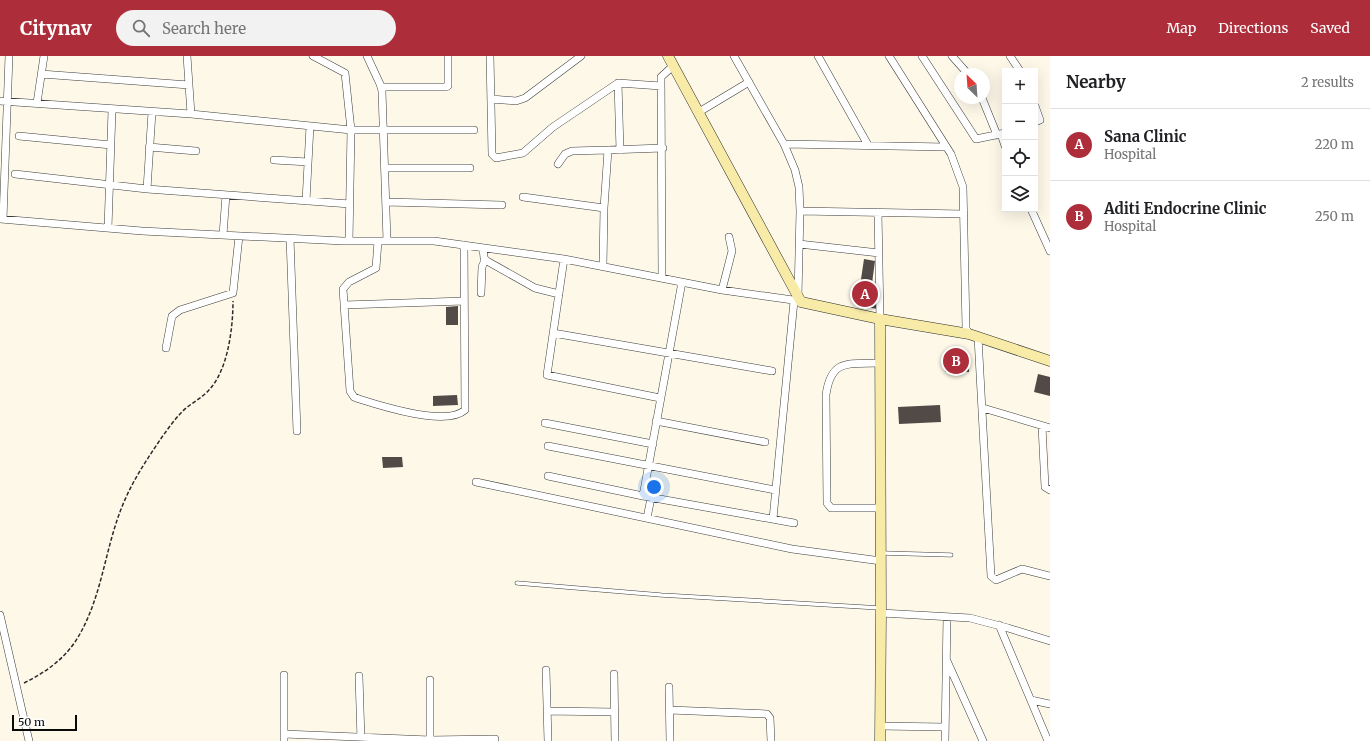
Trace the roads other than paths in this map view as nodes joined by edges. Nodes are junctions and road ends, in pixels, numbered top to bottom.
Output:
1 (9, 56) edge
2 (44, 56) edge
3 (187, 56) edge
4 (313, 56) edge
5 (367, 56) edge
6 (448, 56) edge
7 (490, 56) edge
8 (581, 56) edge
9 (668, 56) edge
10 (734, 56) edge
11 (818, 56) edge
12 (889, 56) edge
13 (922, 56) edge
14 (952, 56) edge
15 (1010, 56) edge
16 (674, 65) junction
17 (963, 68) edge
18 (1018, 68) edge
19 (41, 74) junction
20 (749, 82) junction
21 (618, 83) junction
22 (189, 85) junction
23 (662, 86) junction
24 (381, 87) junction
25 (490, 99) junction
26 (0, 101) edge
27 (8, 101) junction
28 (37, 103) junction
29 (985, 104) edge
30 (112, 110) junction
31 (152, 112) junction
32 (699, 112) junction
33 (191, 114) junction
34 (310, 126) junction
35 (351, 130) junction
36 (384, 130) junction
37 (474, 130) dead end
38 (1001, 134) edge
39 (19, 136) dead end
40 (111, 144) junction
41 (784, 144) junction
42 (868, 145) junction
43 (3, 147) edge
44 (149, 147) junction
45 (946, 147) junction
46 (662, 148) junction
47 (196, 150) dead end
48 (608, 150) junction
49 (620, 150) junction
50 (274, 160) dead end
51 (308, 162) junction
52 (558, 164) dead end
53 (386, 168) junction
54 (470, 168) dead end
55 (15, 174) dead end
56 (110, 185) junction
57 (147, 189) junction
58 (226, 195) junction
59 (523, 197) dead end
60 (306, 201) junction
61 (386, 202) junction
62 (350, 204) junction
63 (502, 205) dead end
64 (604, 208) junction
65 (800, 211) junction
66 (878, 212) junction
67 (1032, 212) edge
68 (964, 214) junction
69 (2, 219) edge
70 (108, 228) junction
71 (223, 235) junction
72 (239, 236) junction
73 (729, 237) dead end
74 (290, 238) junction
75 (349, 241) junction
76 (378, 241) junction
77 (387, 241) junction
78 (799, 244) junction
79 (464, 245) junction
80 (482, 248) junction
81 (1050, 251) edge
82 (879, 253) junction
83 (564, 259) junction
84 (485, 260) junction
85 (604, 266) junction
86 (662, 277) junction
87 (682, 282) junction
88 (722, 290) junction
89 (481, 293) dead end
90 (559, 294) junction
91 (464, 300) junction
92 (797, 300) junction
93 (344, 304) junction
94 (880, 319) junction
95 (553, 333) junction
96 (973, 335) junction
97 (166, 348) dead end
98 (669, 352) junction
99 (1050, 361) edge
100 (880, 363) junction
101 (772, 371) dead end
102 (660, 398) junction
103 (982, 408) junction
104 (656, 421) junction
105 (545, 423) dead end
106 (1042, 426) junction
107 (1050, 428) edge
108 (297, 431) dead end
109 (765, 442) dead end
110 (652, 444) junction
111 (548, 446) dead end
112 (649, 466) junction
113 (548, 476) dead end
114 (476, 482) dead end
115 (775, 490) junction
116 (1050, 490) edge
117 (643, 496) junction
118 (651, 498) junction
119 (881, 508) junction
120 (647, 518) junction
121 (773, 519) junction
122 (794, 523) dead end
123 (951, 555) dead end
124 (881, 557) junction
125 (1050, 576) edge
126 (518, 583) dead end
127 (881, 611) junction
128 (0, 615) edge
129 (947, 617) junction
130 (999, 625) junction
131 (1050, 641) edge
132 (946, 659) junction
133 (546, 670) dead end
134 (284, 674) dead end
135 (614, 674) dead end
136 (359, 676) dead end
137 (430, 680) dead end
138 (669, 687) dead end
139 (1031, 700) junction
140 (1050, 704) edge
141 (670, 710) junction
142 (547, 711) junction
143 (615, 712) junction
144 (880, 726) junction
145 (945, 727) junction
146 (284, 738) edge
147 (495, 738) dead end
148 (361, 739) edge
149 (433, 740) edge
150 (29, 741) edge
151 (548, 741) edge
152 (615, 741) edge
153 (670, 741) edge
154 (771, 741) edge
155 (880, 741) edge
156 (945, 741) edge
157 (983, 741) edge
158 (1048, 741) edge

1 - 27 street
2 - 19 street
3 - 22 street
4 - 35 street
5 - 24 street
6 - 24 street
7 - 25 street
8 - 25 street
9 - 16 street
10 - 20 street
11 - 42 street
12 - 45 street
13 - 38 street
14 - 17 street
15 - 18 street
16 - 23 street
16 - 32 street
19 - 22 street
19 - 28 street
20 - 32 street
20 - 41 street
21 - 23 street
21 - 25 street
21 - 49 street
22 - 33 street
23 - 46 street
24 - 36 street
26 - 27 street
27 - 28 street
27 - 43 street
28 - 30 street
29 - 38 street
30 - 31 street
30 - 40 street
31 - 33 street
31 - 44 street
32 - 92 street
33 - 34 street
34 - 35 street
34 - 51 street
35 - 36 street
35 - 62 street
36 - 37 street
36 - 53 street
39 - 40 street
40 - 56 street
41 - 42 street
41 - 65 street
42 - 45 street
43 - 69 street
44 - 47 street
44 - 57 street
45 - 68 street
46 - 49 street
46 - 86 street
48 - 49 street
48 - 52 street
48 - 64 street
50 - 51 street
51 - 60 street
53 - 54 street
53 - 61 street
55 - 56 street
56 - 57 street
56 - 70 street
57 - 58 street
58 - 60 street
58 - 71 street
59 - 64 street
60 - 62 street
61 - 63 street
61 - 77 street
62 - 75 street
64 - 85 street
65 - 66 street
65 - 78 street
66 - 68 street
66 - 82 street
67 - 81 street
68 - 96 street
69 - 70 street
70 - 71 street
71 - 72 street
72 - 74 street
72 - 97 street
73 - 88 street
74 - 75 street
74 - 108 street
75 - 76 street
76 - 77 street
76 - 93 street
77 - 79 street
78 - 82 street
78 - 92 street
79 - 80 street
79 - 91 street
80 - 83 street
80 - 84 street
82 - 94 street
83 - 85 street
83 - 90 street
84 - 89 street
84 - 90 street
85 - 86 street
86 - 87 street
87 - 88 street
87 - 98 street
88 - 92 street
90 - 95 street
91 - 93 street
91 - 93 street
92 - 94 street
92 - 115 street
94 - 96 street
94 - 100 street
95 - 98 street
95 - 102 street
96 - 99 street
96 - 103 street
98 - 101 street
98 - 102 street
100 - 119 street
100 - 119 street
102 - 104 street
103 - 106 street
103 - 125 street
104 - 109 street
104 - 110 street
105 - 110 street
106 - 107 street
106 - 116 street
110 - 112 street
111 - 112 street
112 - 115 street
112 - 117 street
113 - 117 street
114 - 120 street
115 - 121 street
117 - 118 street
118 - 120 street
118 - 121 street
119 - 124 street
120 - 124 street
121 - 122 street
123 - 124 lane
124 - 127 street
126 - 127 lane
127 - 129 street
127 - 144 street
128 - 150 street
129 - 130 street
129 - 132 street
130 - 131 street
130 - 139 street
132 - 145 street
132 - 157 street
133 - 142 street
134 - 146 street
135 - 143 street
136 - 148 street
137 - 149 street
138 - 141 street
139 - 140 street
139 - 158 street
141 - 153 street
141 - 154 street
142 - 143 street
142 - 151 street
143 - 152 street
144 - 145 street
144 - 155 street
145 - 156 street
146 - 148 street
147 - 149 street
148 - 149 street

